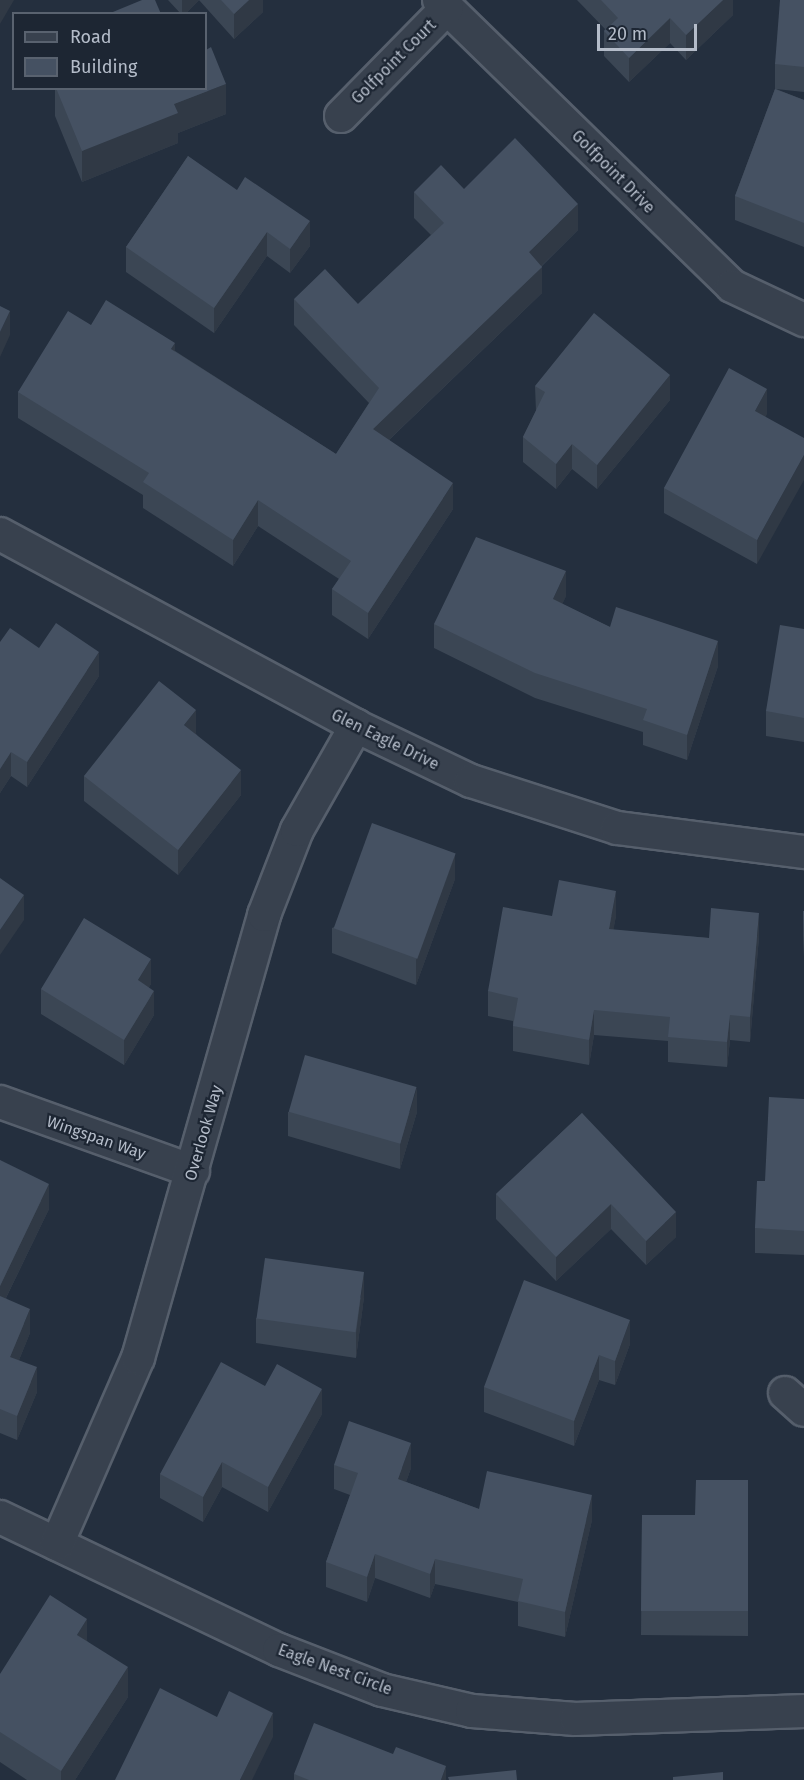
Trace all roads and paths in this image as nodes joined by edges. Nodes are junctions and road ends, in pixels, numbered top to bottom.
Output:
1 (443, 4) edge
2 (340, 116) dead end
3 (804, 320) edge
4 (0, 534) edge
5 (356, 726) junction
6 (804, 852) edge
7 (0, 1102) edge
8 (193, 1171) junction
9 (0, 1517) edge
10 (57, 1544) junction
11 (804, 1711) edge

1 - 2 street, Golfpoint Court
1 - 3 street, Golfpoint Drive
4 - 5 street, Glen Eagle Drive
5 - 6 street, Glen Eagle Drive
5 - 8 street, Overlook Way
7 - 8 street, Wingspan Way
8 - 10 street, Overlook Way
9 - 10 street, Eagle Nest Circle
10 - 11 street, Eagle Nest Circle

